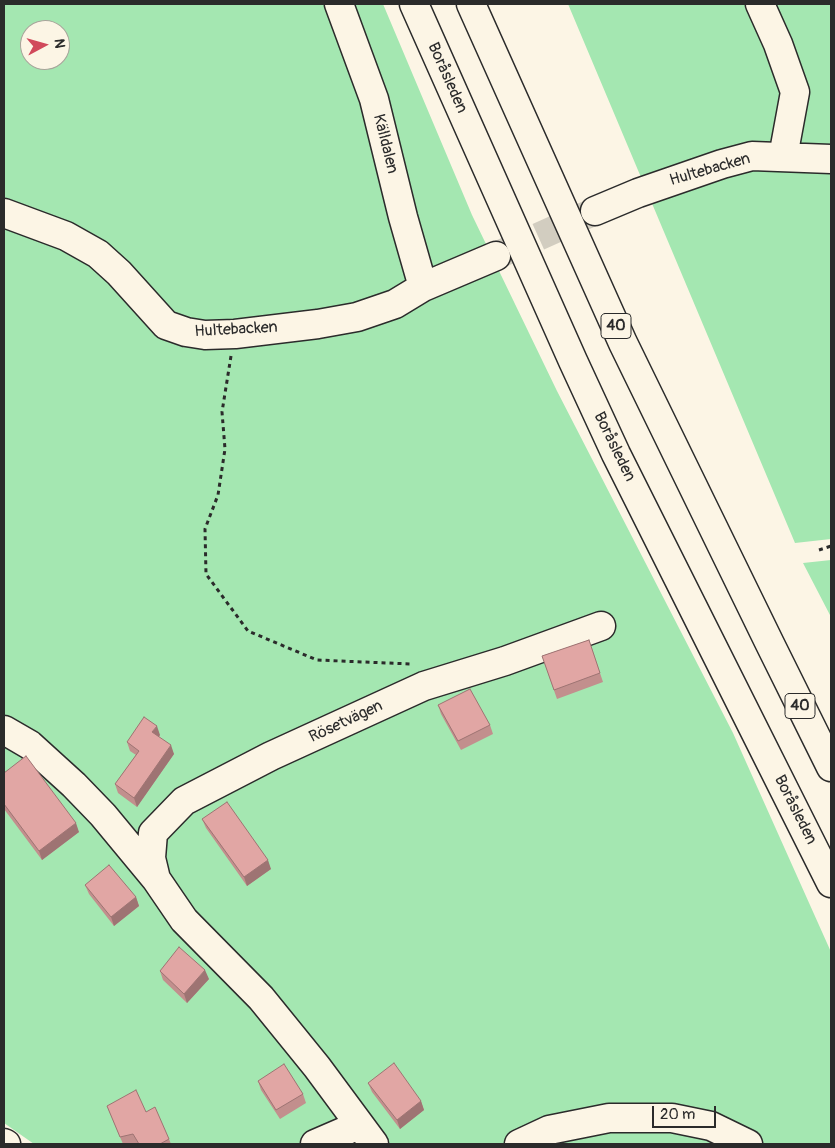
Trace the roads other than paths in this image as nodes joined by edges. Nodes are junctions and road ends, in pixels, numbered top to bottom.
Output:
1 (339, 4) edge
2 (414, 4) edge
3 (471, 4) edge
4 (760, 4) edge
5 (783, 157) junction
6 (831, 159) edge
7 (595, 211) tunnel mouth
8 (4, 213) edge
9 (496, 256) tunnel mouth
10 (423, 287) junction
11 (601, 626) dead end
12 (4, 730) edge
13 (831, 767) edge
14 (156, 879) junction
15 (831, 883) edge
16 (367, 1134) edge
17 (315, 1144) edge
18 (519, 1144) edge
19 (748, 1144) edge

1 - 10 main road, Källdalen
2 - 15 main road, Boråsleden
3 - 13 main road, 40
4 - 5 main road
5 - 6 main road, Hultebacken
5 - 7 main road, Hultebacken
8 - 10 main road, Hultebacken
9 - 10 main road, Hultebacken
11 - 14 main road, Rösetvägen
12 - 14 main road, Rösetvägen
14 - 16 main road, Rösetvägen
16 - 17 main road
18 - 19 main road

